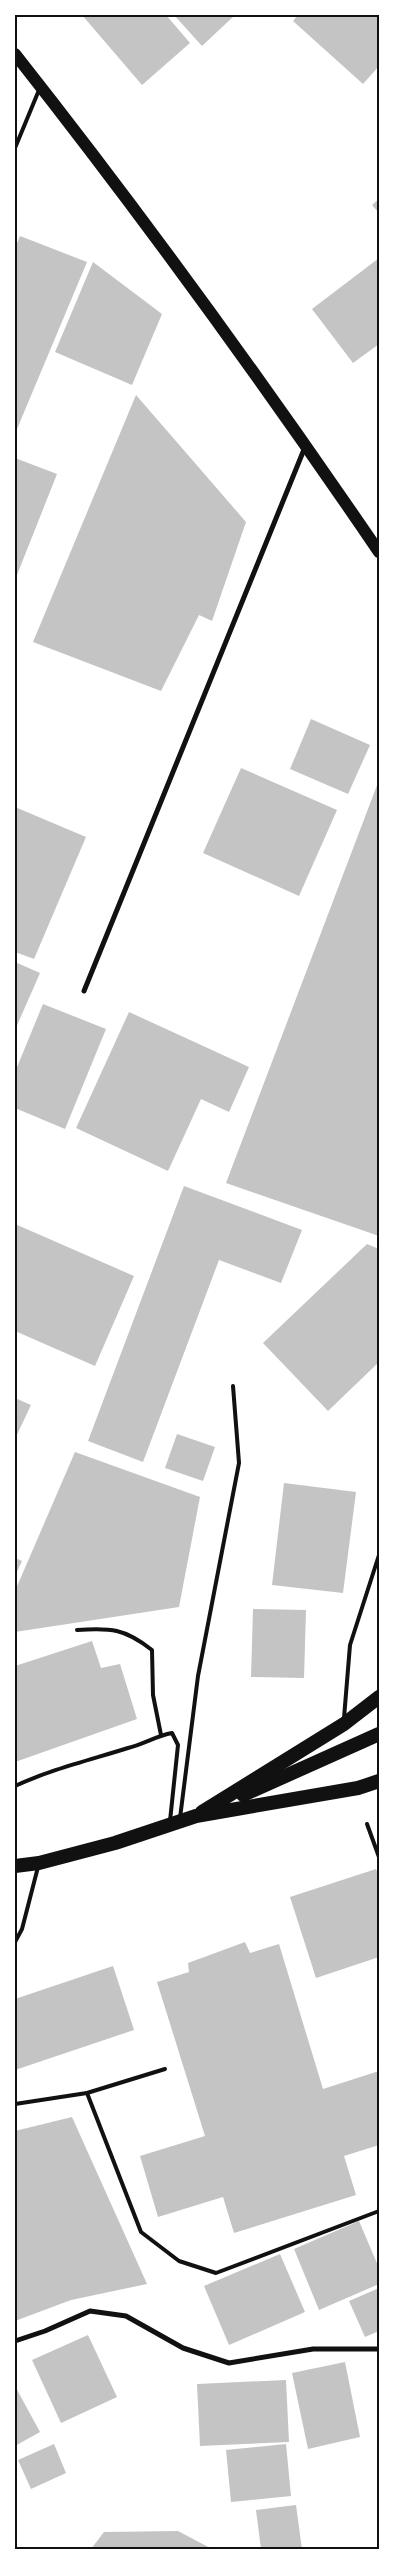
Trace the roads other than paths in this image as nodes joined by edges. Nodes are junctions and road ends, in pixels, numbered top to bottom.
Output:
1 (15, 54) edge
2 (40, 88) junction
3 (15, 148) edge
4 (306, 445) junction
5 (379, 552) edge
6 (84, 991) dead end
7 (233, 1386) dead end
8 (379, 1555) edge
9 (76, 1630) dead end
10 (379, 1697) edge
11 (344, 1724) junction
12 (379, 1734) edge
13 (161, 1735) junction
14 (379, 1781) edge
15 (15, 1786) edge
16 (196, 1816) junction
17 (175, 1822) junction
18 (367, 1824) dead end
19 (379, 1857) edge
20 (39, 1863) junction
21 (15, 1866) edge
22 (15, 1942) edge
23 (165, 2068) dead end
24 (87, 2093) junction
25 (15, 2104) edge
26 (379, 2211) edge
27 (15, 2341) edge
28 (379, 2349) edge

1 - 2 main road
2 - 3 lane
2 - 4 main road
4 - 5 main road
4 - 6 street
7 - 17 lane
8 - 11 lane
9 - 13 lane
10 - 11 highway
11 - 16 highway
12 - 16 highway
13 - 15 lane
13 - 17 lane
14 - 16 highway
16 - 17 highway
17 - 20 highway
18 - 19 lane
20 - 21 highway
20 - 22 lane
23 - 24 lane
24 - 25 lane
24 - 26 lane
27 - 28 street

